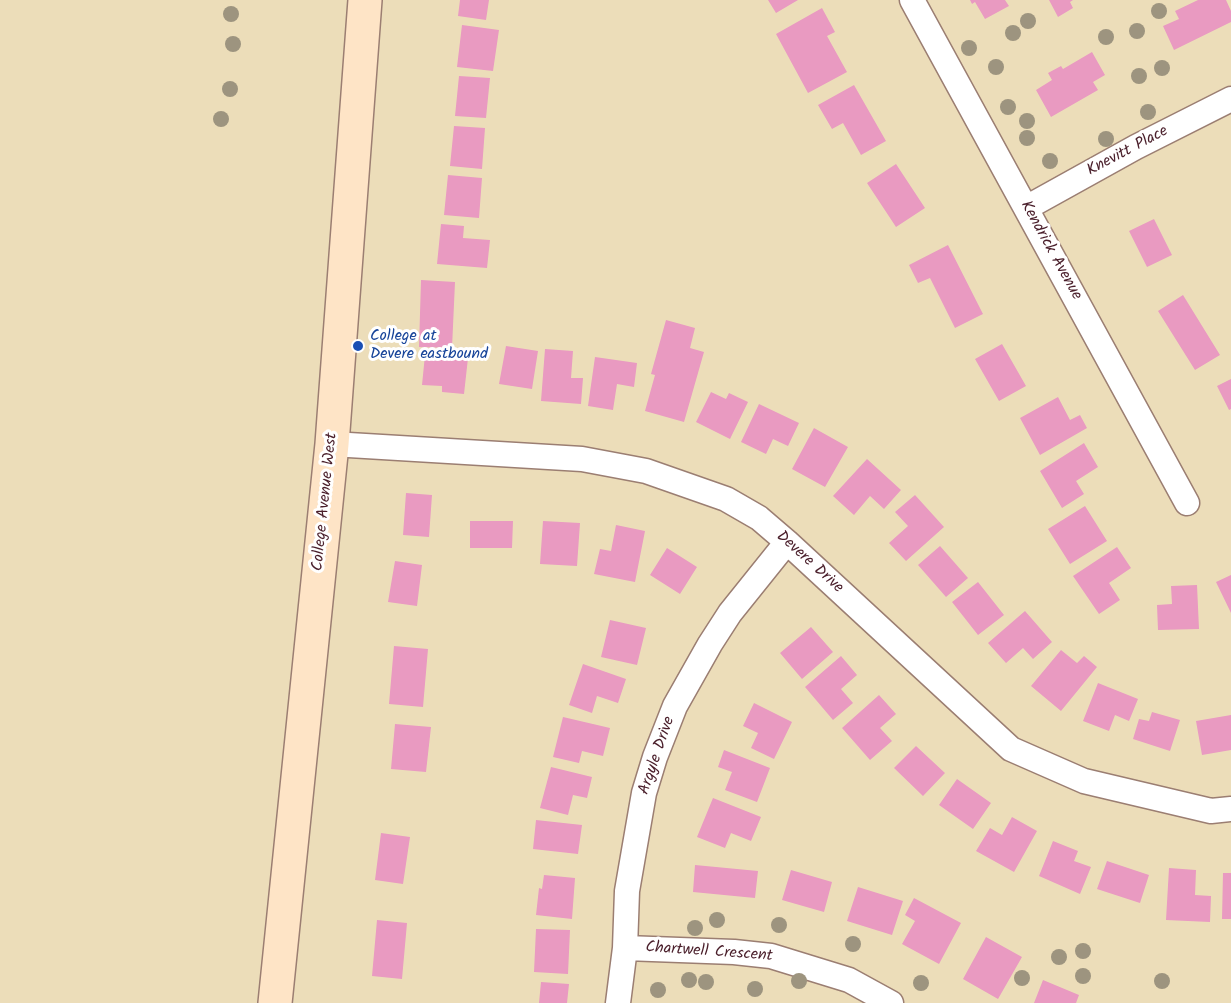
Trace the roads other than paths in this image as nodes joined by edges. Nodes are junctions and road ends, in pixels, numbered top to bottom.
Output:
1 (365, 0) edge
2 (912, 0) edge
3 (1231, 99) edge
4 (1026, 208) junction
5 (332, 444) junction
6 (1187, 503) dead end
7 (787, 542) junction
8 (1231, 809) edge
9 (625, 948) junction
10 (275, 1003) edge
11 (618, 1003) edge
12 (891, 1003) edge

1 - 5 street, College Avenue West
2 - 4 street, Kendrick Avenue
3 - 4 street, Knevitt Place
4 - 6 street, Kendrick Avenue
5 - 7 street, Devere Drive
5 - 10 street, College Avenue West
7 - 8 street, Devere Drive
7 - 9 street, Argyle Drive
9 - 11 street, Argyle Drive
9 - 12 street, Chartwell Crescent

